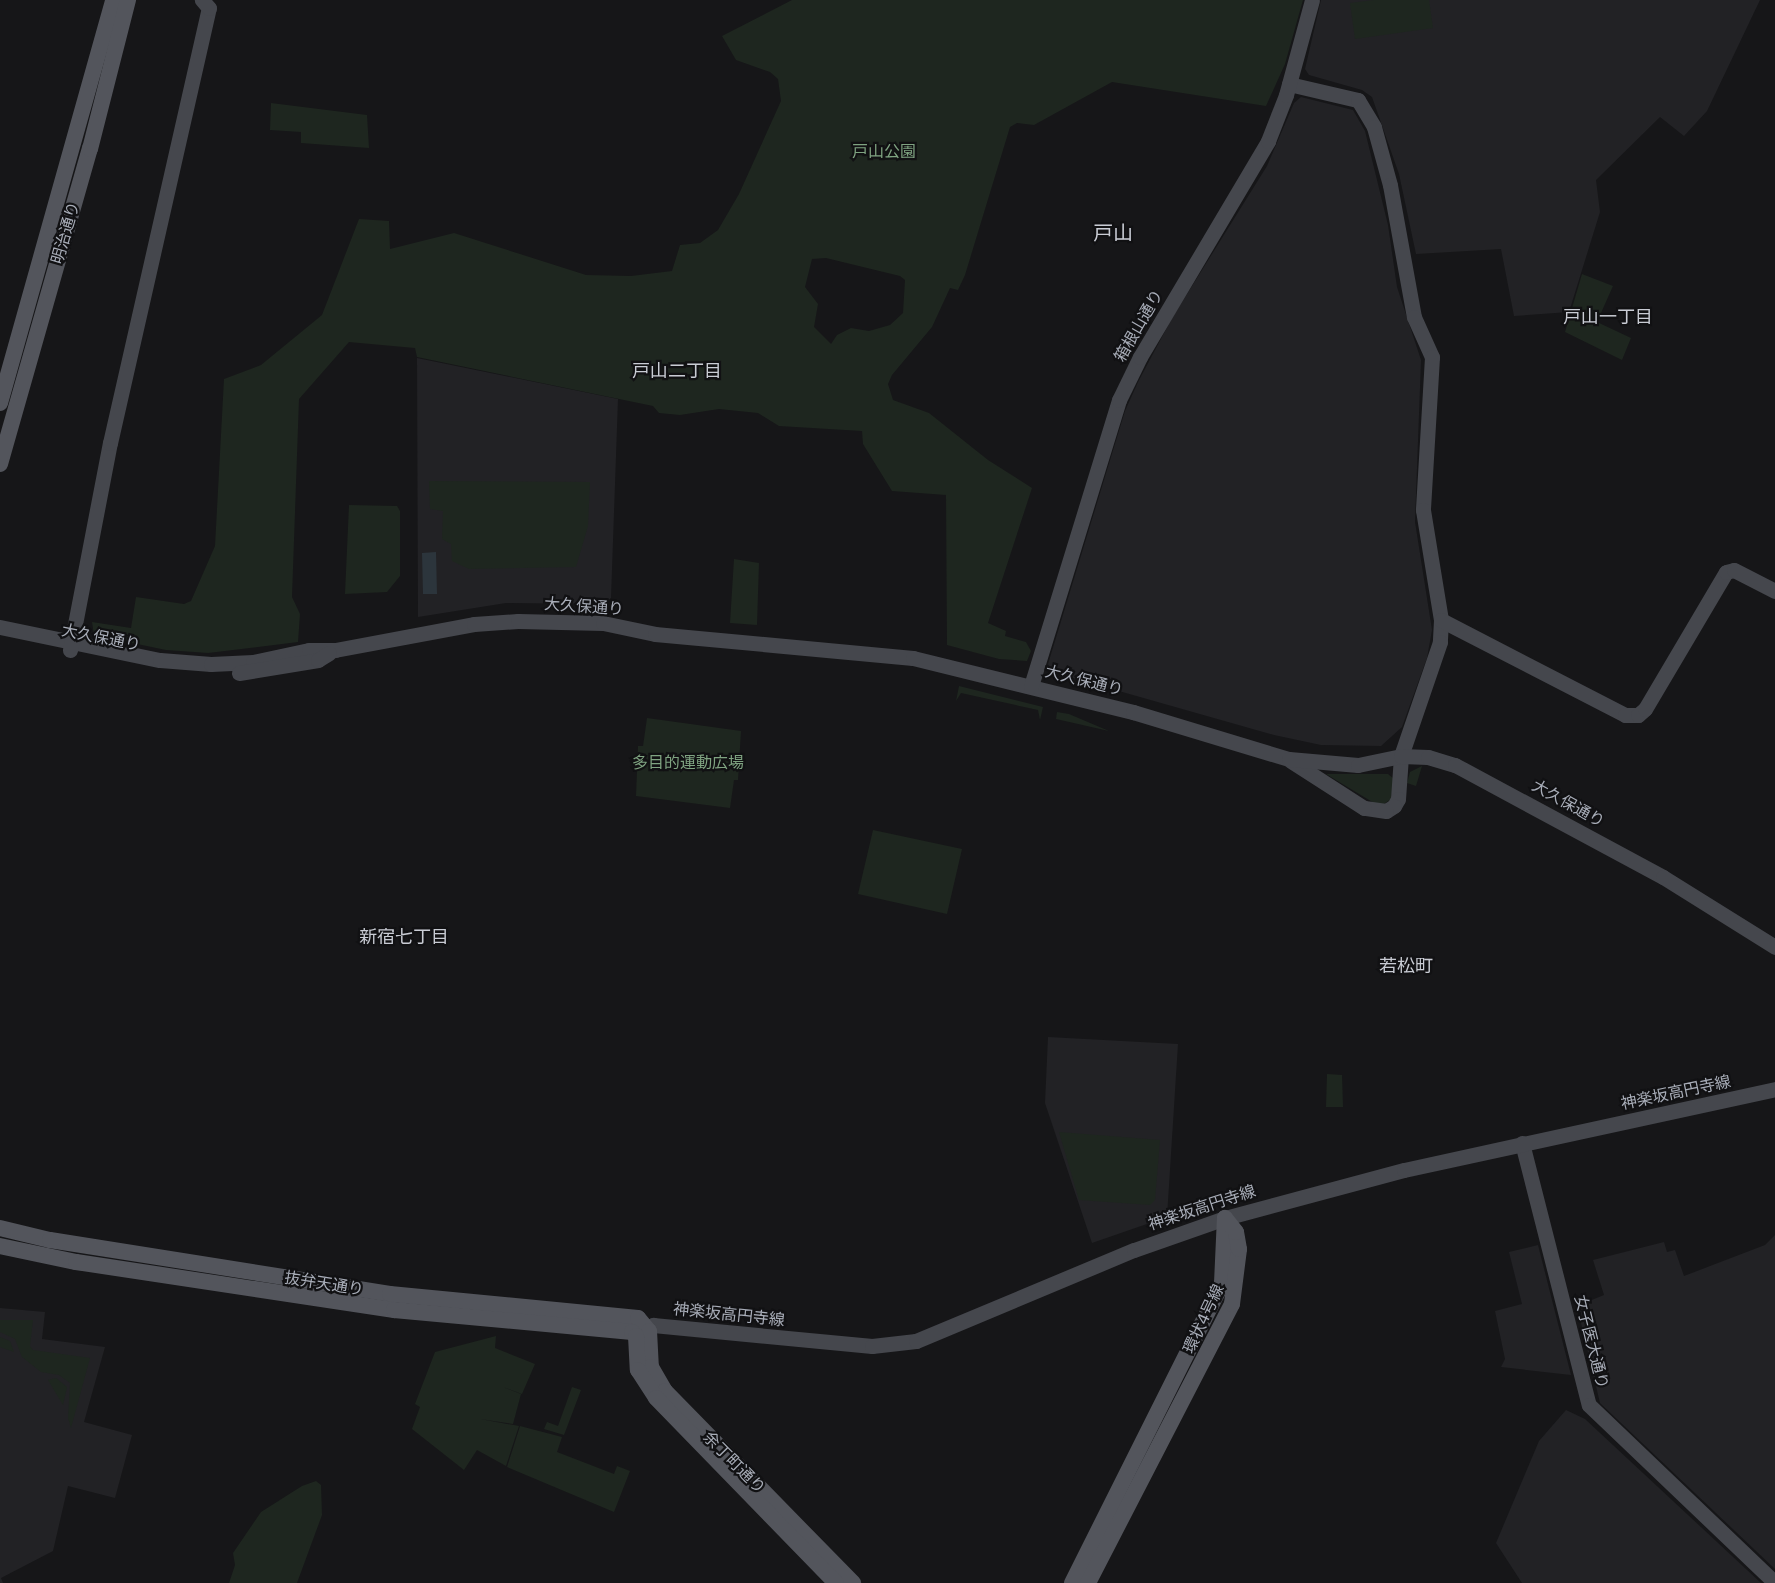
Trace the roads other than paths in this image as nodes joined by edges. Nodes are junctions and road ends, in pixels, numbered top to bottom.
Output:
1 (113, 0) edge
2 (128, 0) edge
3 (202, 0) edge
4 (1312, 0) edge
5 (1289, 84) junction
6 (0, 403) edge
7 (0, 464) edge
8 (1775, 591) edge
9 (1441, 620) junction
10 (0, 627) edge
11 (0, 636) edge
12 (70, 646) junction
13 (1031, 686) junction
14 (1401, 756) junction
15 (1289, 759) junction
16 (1775, 947) edge
17 (1775, 1089) edge
18 (1522, 1143) junction
19 (1225, 1218) junction
20 (0, 1228) edge
21 (0, 1246) edge
22 (191, 1262) junction
23 (428, 1287) dead end
24 (641, 1330) junction
25 (836, 1583) edge
26 (853, 1583) edge
27 (1071, 1583) edge
28 (1088, 1583) edge
29 (1775, 1583) edge

1 - 6 main road, 明治通り
2 - 7 main road, 明治通り
3 - 12 street
4 - 5 street, 箱根山通り
5 - 9 street
5 - 13 street, 箱根山通り
8 - 9 street
9 - 14 street
10 - 12 street, 大久保通り
11 - 12 street, 大久保通り
12 - 13 street, 大久保通り
13 - 15 street, 大久保通り
14 - 15 street, 大久保通り
14 - 15 street
14 - 16 street, 大久保通り
17 - 18 street, 神楽坂高円寺線
18 - 19 street, 神楽坂高円寺線
18 - 29 street, 女子医大通り
19 - 24 street, 神楽坂高円寺線
19 - 27 main road, 環状4号線
19 - 28 main road, 環状4号線
20 - 22 main road, 抜弁天通り
21 - 24 main road, 抜弁天通り
22 - 23 main road
22 - 24 main road, 抜弁天通り
24 - 25 main road, 余丁町通り
24 - 26 main road, 余丁町通り

